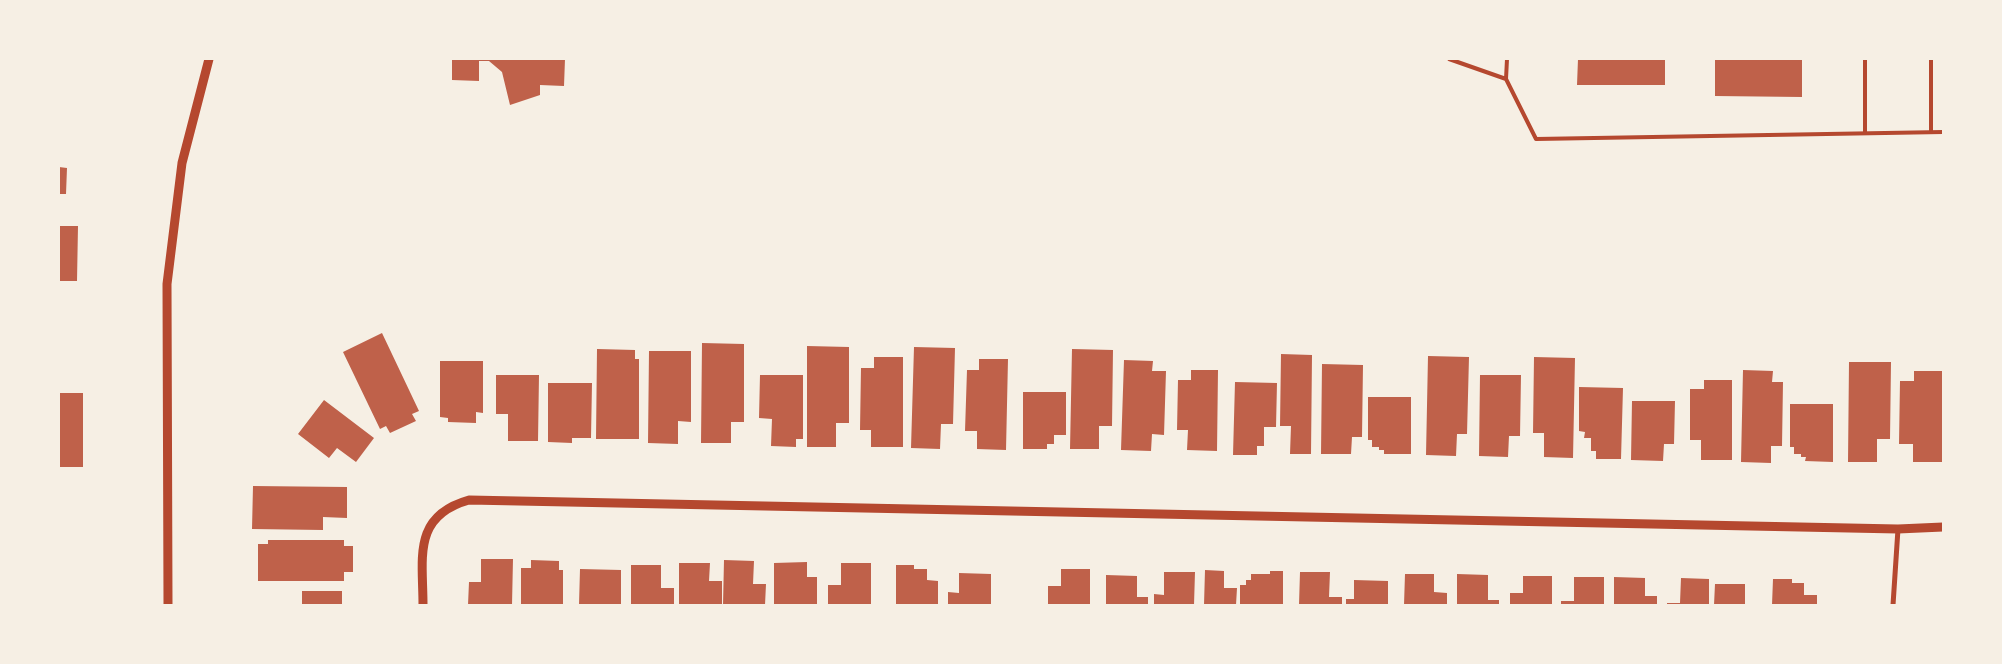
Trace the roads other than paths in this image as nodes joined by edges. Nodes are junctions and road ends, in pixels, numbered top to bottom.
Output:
1 (209, 59) edge
2 (1448, 59) edge
3 (1506, 59) edge
4 (1865, 59) edge
5 (1931, 59) edge
6 (1506, 79) junction
7 (1931, 132) junction
8 (1943, 132) edge
9 (1865, 133) junction
10 (1943, 527) edge
11 (1898, 529) junction
12 (168, 605) edge
13 (423, 605) edge
14 (1893, 605) edge

1 - 12 street
2 - 6 lane
3 - 6 lane
4 - 9 lane
5 - 7 lane
6 - 9 lane
7 - 8 lane
7 - 9 lane
10 - 11 street
11 - 13 street
11 - 14 street

